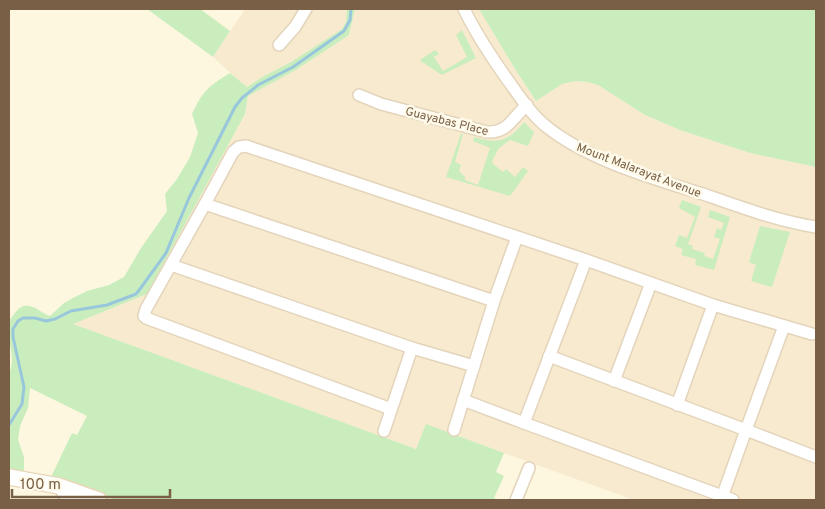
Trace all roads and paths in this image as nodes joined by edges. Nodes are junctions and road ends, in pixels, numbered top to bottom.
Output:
1 (306, 9) edge
2 (464, 9) edge
3 (279, 46) dead end
4 (359, 95) dead end
5 (526, 105) junction
6 (205, 204) junction
7 (816, 227) edge
8 (517, 237) junction
9 (586, 260) junction
10 (171, 265) junction
11 (651, 283) junction
12 (494, 301) junction
13 (713, 306) junction
14 (784, 326) junction
15 (812, 334) dead end
16 (412, 348) junction
17 (549, 356) junction
18 (474, 366) junction
19 (614, 380) junction
20 (463, 400) junction
21 (677, 405) junction
22 (391, 409) junction
23 (524, 423) junction
24 (454, 430) dead end
25 (746, 430) junction
26 (384, 431) dead end
27 (816, 457) edge
28 (529, 468) dead end
29 (9, 477) edge
30 (59, 486) junction
31 (725, 499) edge
32 (67, 500) edge
33 (99, 500) edge
34 (516, 500) edge

1 - 3 street
2 - 5 street, Mount Malarayat Avenue
4 - 5 street, Guayabas Place
5 - 7 street, Mount Malarayat Avenue
6 - 8 street
6 - 10 street
6 - 12 street
8 - 9 street
8 - 12 street
9 - 11 street
9 - 17 street
10 - 16 street
10 - 22 street
11 - 13 street
11 - 19 street
12 - 18 street
13 - 14 street
13 - 21 street
14 - 15 street
14 - 25 street
16 - 18 street
16 - 22 street
17 - 19 street
17 - 23 street
18 - 20 street
19 - 21 street
20 - 23 street
20 - 24 street
21 - 25 street
22 - 26 street
23 - 31 street
25 - 27 street
25 - 31 street
28 - 34 street
29 - 30 main road
30 - 32 street
30 - 33 main road

